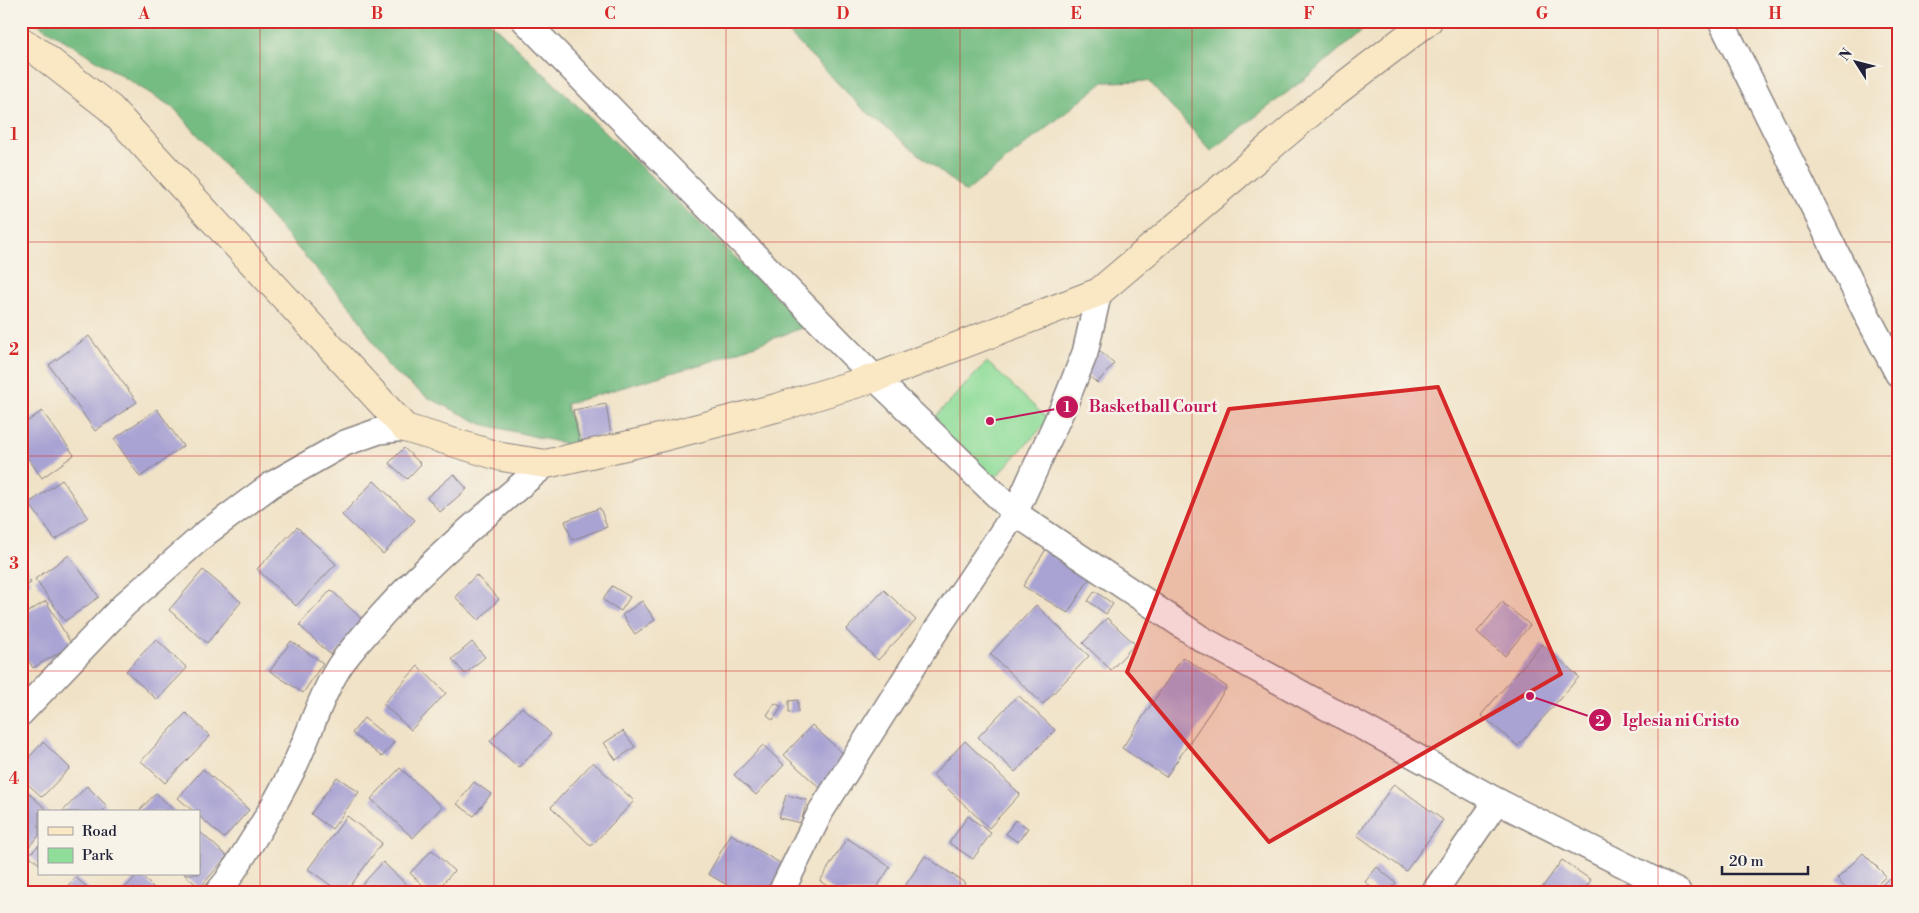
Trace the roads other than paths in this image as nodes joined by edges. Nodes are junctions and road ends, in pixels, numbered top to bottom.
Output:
1 (524, 21) edge
2 (1428, 21) edge
3 (1721, 21) edge
4 (21, 41) edge
5 (1099, 292) junction
6 (1898, 374) edge
7 (875, 378) junction
8 (405, 428) junction
9 (546, 464) junction
10 (1015, 513) junction
11 (21, 713) edge
12 (1497, 800) junction
13 (218, 892) edge
14 (781, 892) edge
15 (1434, 892) edge
16 (1678, 892) edge

1 - 7 street
2 - 5 street
3 - 6 street
4 - 8 street
5 - 7 street
5 - 10 street
7 - 9 street
7 - 10 street
8 - 9 street
8 - 11 street
9 - 13 street
10 - 12 street
10 - 14 street
12 - 15 street
12 - 16 street

